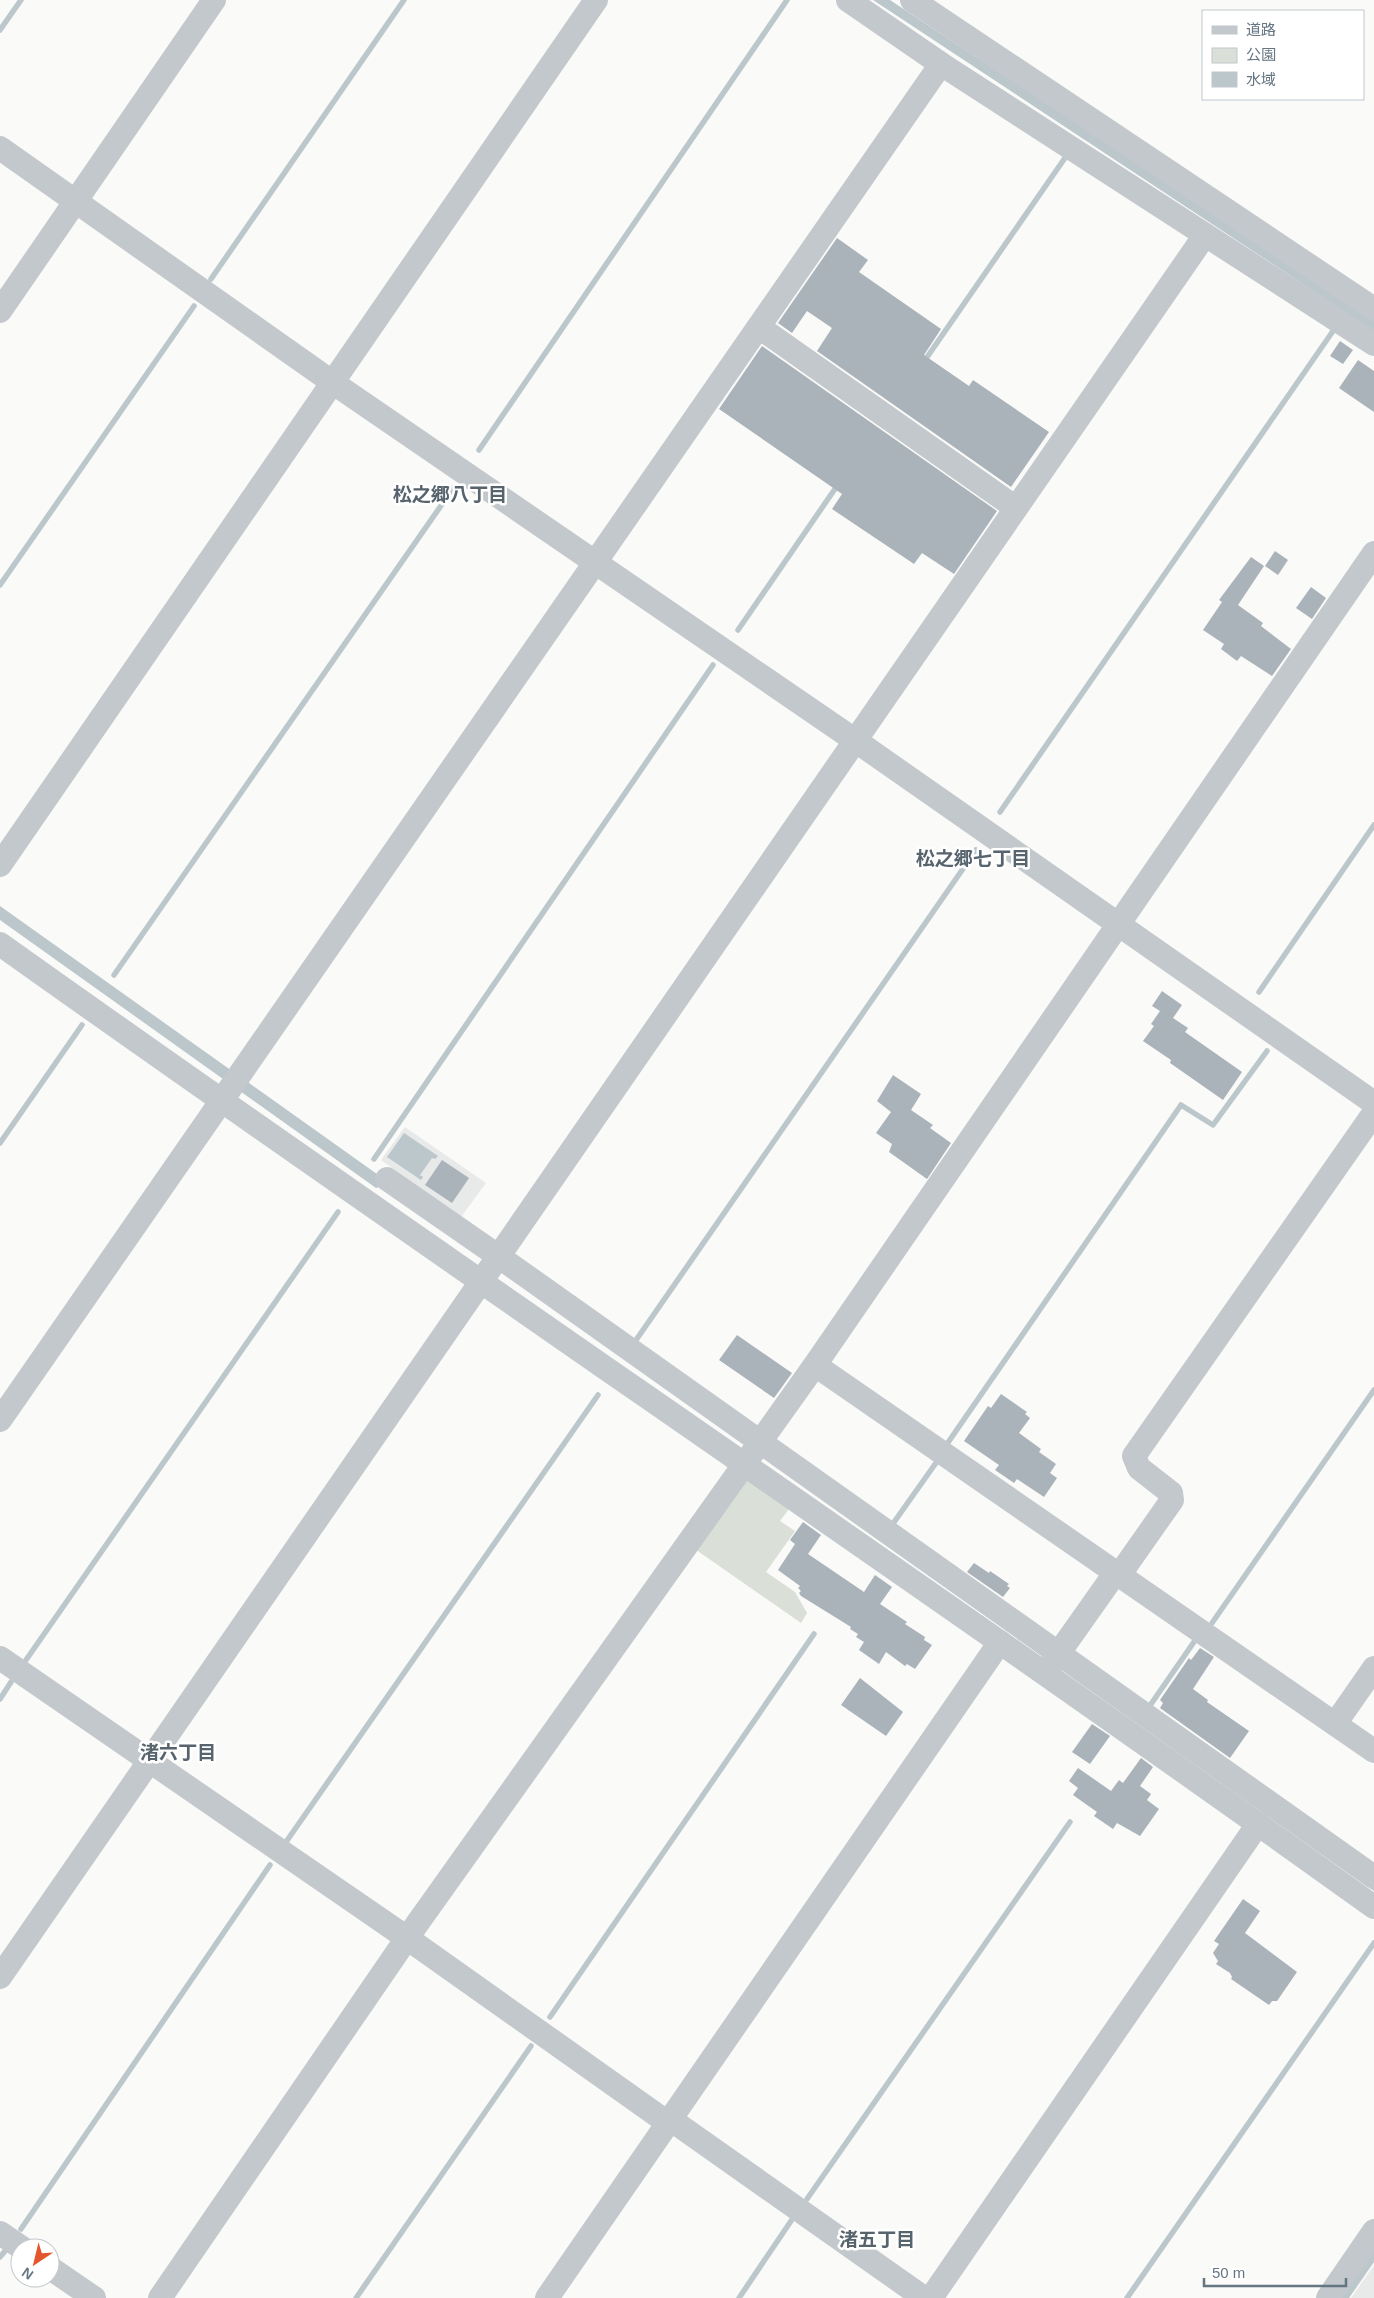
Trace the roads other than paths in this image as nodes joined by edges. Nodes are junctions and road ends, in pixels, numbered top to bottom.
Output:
1 (214, 0) edge
2 (596, 0) edge
3 (848, 0) edge
4 (912, 0) edge
5 (941, 64) junction
6 (0, 148) edge
7 (76, 201) junction
8 (1206, 235) junction
9 (1374, 308) edge
10 (0, 311) edge
11 (758, 327) junction
12 (1374, 344) edge
13 (332, 382) junction
14 (1016, 508) junction
15 (1374, 553) edge
16 (596, 562) junction
17 (856, 741) junction
18 (0, 865) edge
19 (1118, 926) junction
20 (0, 944) edge
21 (230, 1088) junction
22 (1374, 1103) edge
23 (1374, 1113) edge
24 (387, 1178) dead end
25 (489, 1269) junction
26 (815, 1365) junction
27 (0, 1420) edge
28 (761, 1442) junction
29 (745, 1464) junction
30 (1118, 1573) junction
31 (1000, 1642) junction
32 (0, 1658) edge
33 (1052, 1664) junction
34 (1374, 1668) edge
35 (1335, 1724) junction
36 (1374, 1751) edge
37 (148, 1761) junction
38 (1258, 1824) junction
39 (1374, 1877) edge
40 (1374, 1907) edge
41 (407, 1938) junction
42 (0, 1977) edge
43 (669, 2121) junction
44 (1374, 2231) edge
45 (60, 2275) edge
46 (94, 2298) edge
47 (160, 2298) edge
48 (547, 2298) edge
49 (924, 2298) edge
50 (931, 2298) edge
51 (1328, 2298) edge

1 - 7 street
2 - 13 street
3 - 5 street
4 - 9 street
5 - 8 street
5 - 11 street
6 - 7 street
7 - 10 street
7 - 13 street
8 - 12 street
8 - 14 street
11 - 14 street
11 - 16 street
13 - 16 street
13 - 18 street
14 - 17 street
15 - 19 street
16 - 17 street
16 - 21 street
17 - 19 street
17 - 25 street
19 - 22 street
19 - 26 street
20 - 21 street
21 - 25 street
21 - 27 street
23 - 30 street
24 - 25 street
25 - 28 street
25 - 29 street
25 - 37 street
26 - 28 street
26 - 30 street
28 - 29 street
28 - 33 street
29 - 31 street
29 - 41 street
30 - 33 street
30 - 35 street
31 - 33 street
31 - 43 street
32 - 37 street
33 - 38 street
33 - 39 street
34 - 35 street
35 - 36 street
37 - 41 street
37 - 42 street
38 - 40 street
38 - 50 street
41 - 43 street
41 - 47 street
43 - 48 street
43 - 49 street
44 - 51 street
45 - 46 street

